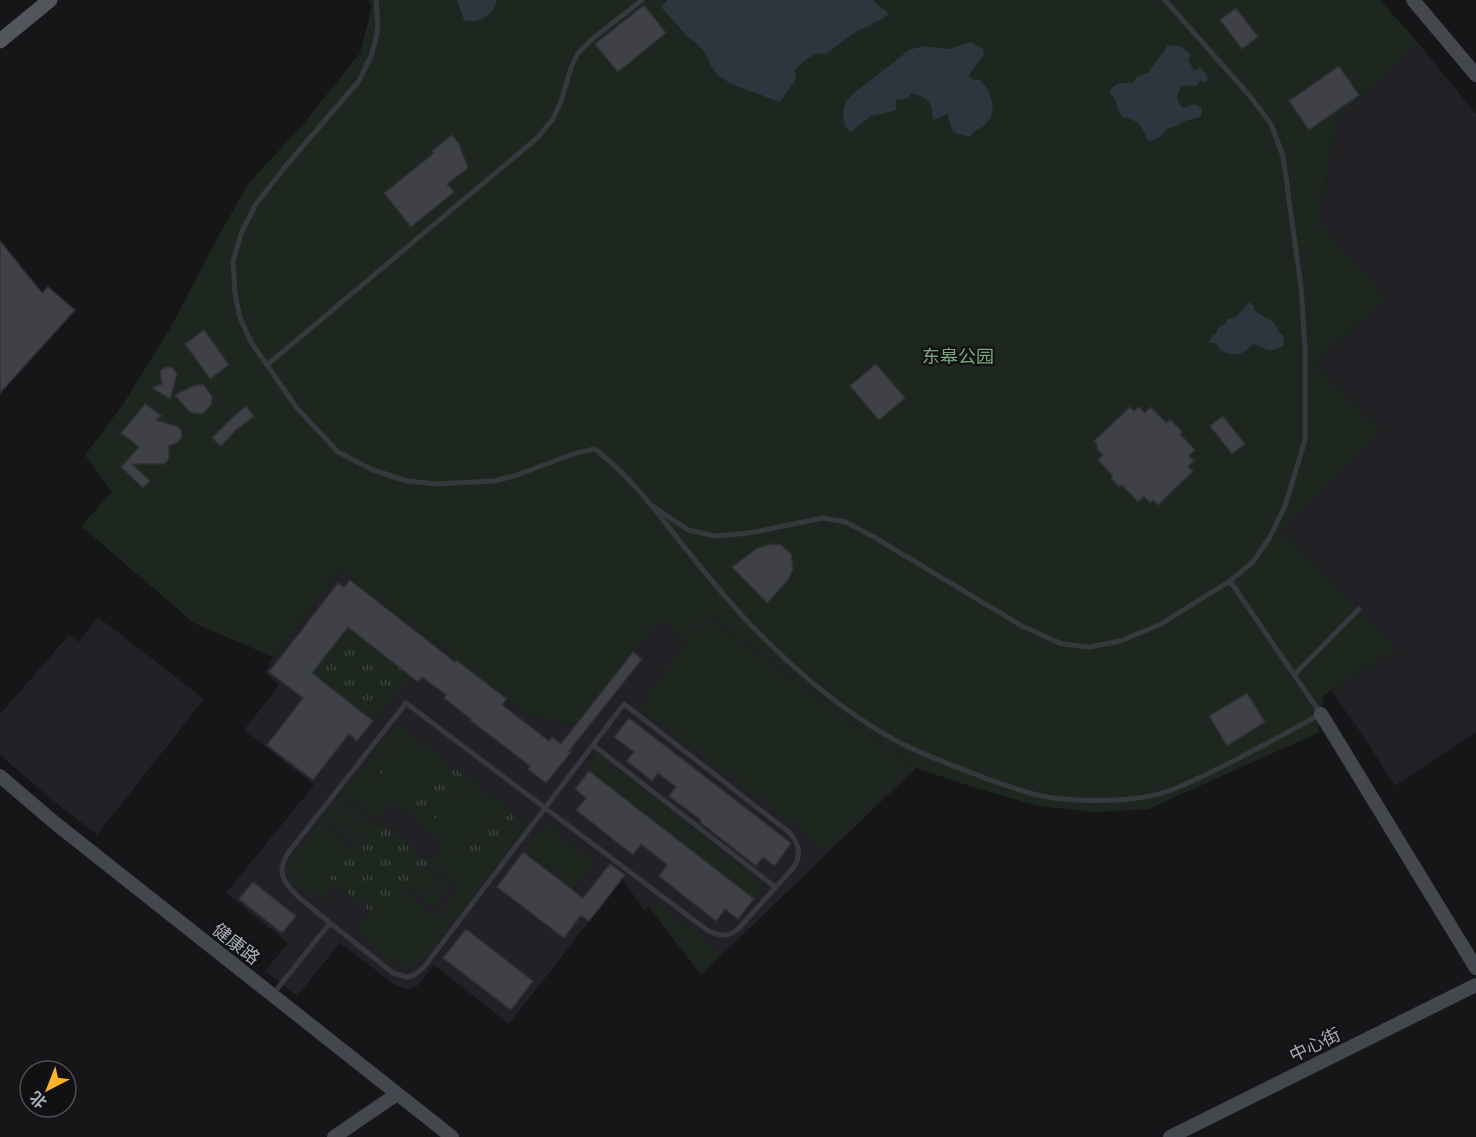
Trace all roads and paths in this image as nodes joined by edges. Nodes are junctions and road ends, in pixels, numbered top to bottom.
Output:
1 (50, 0) edge
2 (376, 0) edge
3 (642, 0) edge
4 (1165, 0) edge
5 (1413, 0) edge
6 (0, 41) edge
7 (1476, 75) edge
8 (267, 365) junction
9 (651, 505) junction
10 (1230, 581) junction
11 (1359, 609) dead end
12 (1294, 675) junction
13 (1321, 714) junction
14 (593, 745) junction
15 (0, 776) edge
16 (545, 808) junction
17 (776, 887) junction
18 (330, 922) junction
19 (1476, 968) edge
20 (1476, 985) edge
21 (272, 995) junction
22 (397, 1094) junction
23 (334, 1137) edge
24 (452, 1137) edge
25 (1170, 1137) edge

1 - 6 main road
2 - 8 lane
3 - 8 lane
4 - 10 lane
5 - 7 main road
8 - 9 lane
9 - 10 lane
9 - 13 lane
10 - 12 lane
11 - 12 lane
12 - 13 lane
13 - 19 main road
14 - 16 lane
14 - 17 lane
14 - 17 lane
15 - 21 main road, 健康路
16 - 17 lane
16 - 18 lane
16 - 18 lane
18 - 21 lane
20 - 25 main road, 中心街
21 - 22 main road, 健康路
22 - 23 main road
22 - 24 main road, 健康路

